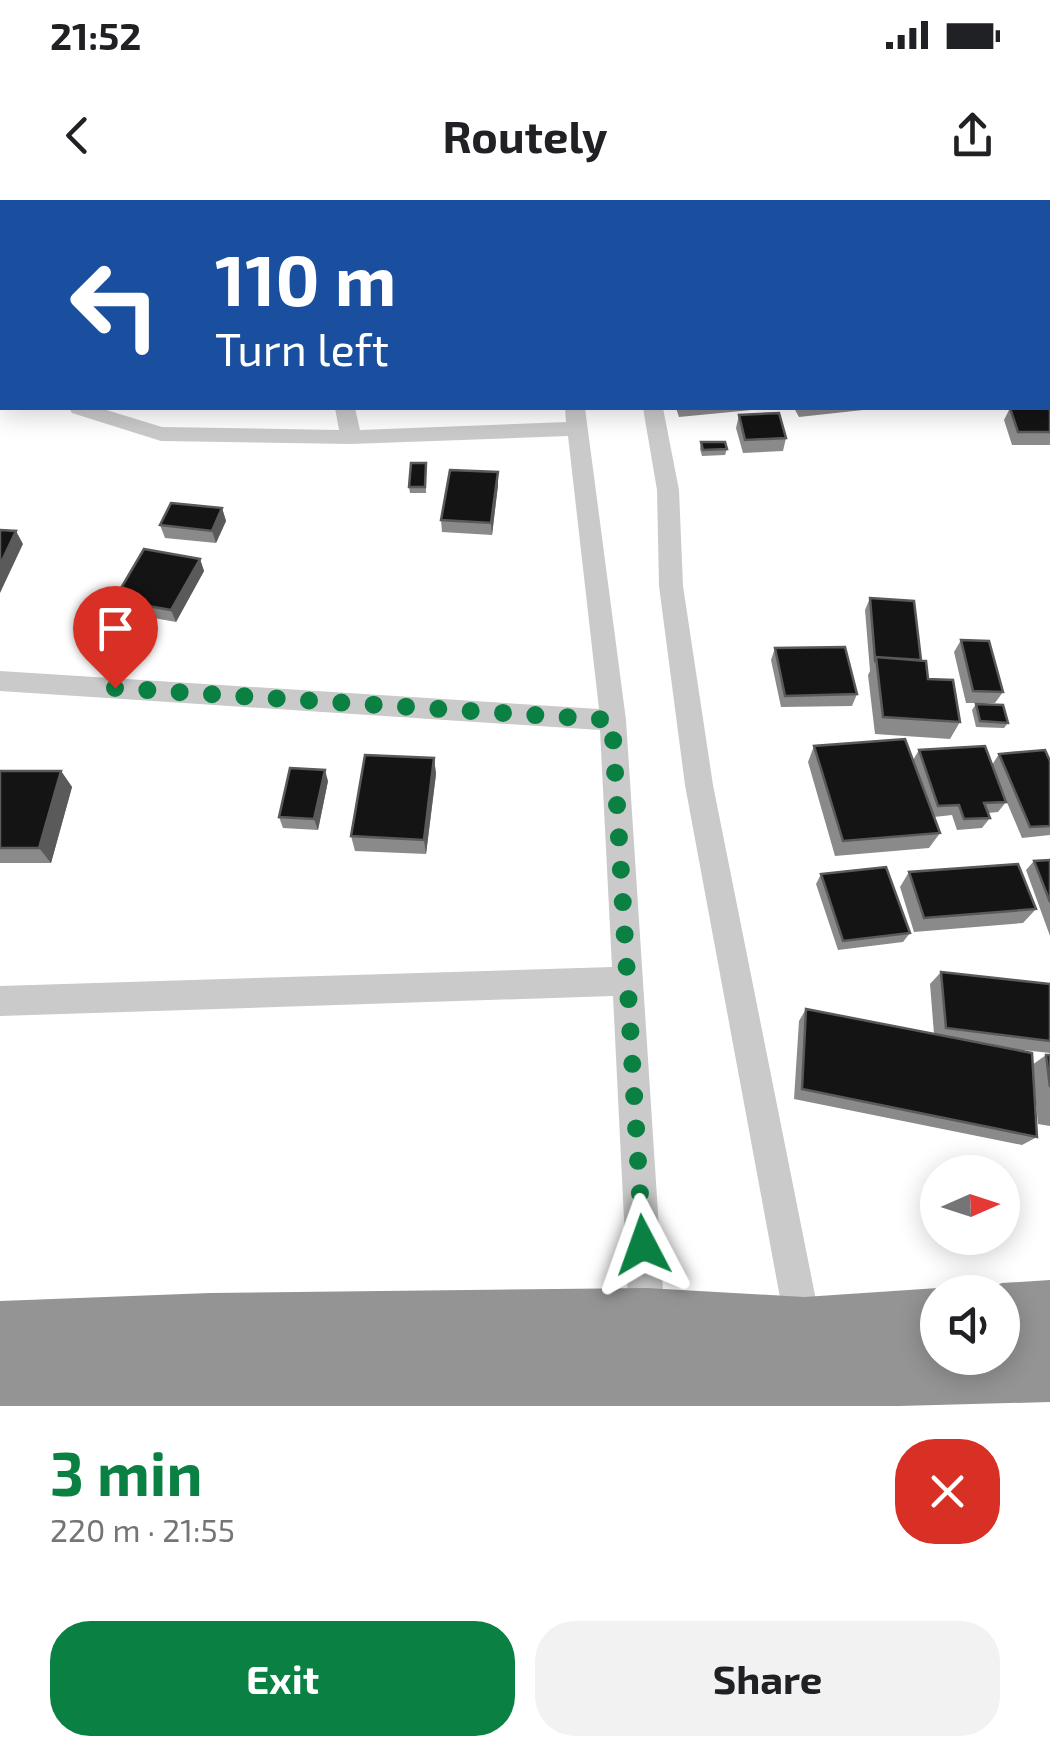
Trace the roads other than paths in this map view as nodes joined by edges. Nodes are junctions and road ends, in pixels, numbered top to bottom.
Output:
1 (86, 410) edge
2 (345, 410) edge
3 (653, 410) edge
4 (577, 418) edge
5 (351, 437) junction
6 (0, 681) edge
7 (612, 720) junction
8 (626, 981) junction
9 (0, 1001) edge
10 (1050, 1313) edge
11 (1020, 1315) edge
12 (648, 1321) junction
13 (920, 1322) edge
14 (804, 1330) junction
15 (0, 1334) edge
16 (1050, 1368) edge
17 (0, 1398) edge

1 - 5 street
2 - 5 street
3 - 14 street
4 - 5 street
4 - 7 street
6 - 7 street
7 - 8 street
8 - 9 street
8 - 12 street
10 - 11 highway
12 - 14 highway
12 - 15 highway
13 - 14 highway
16 - 17 highway

